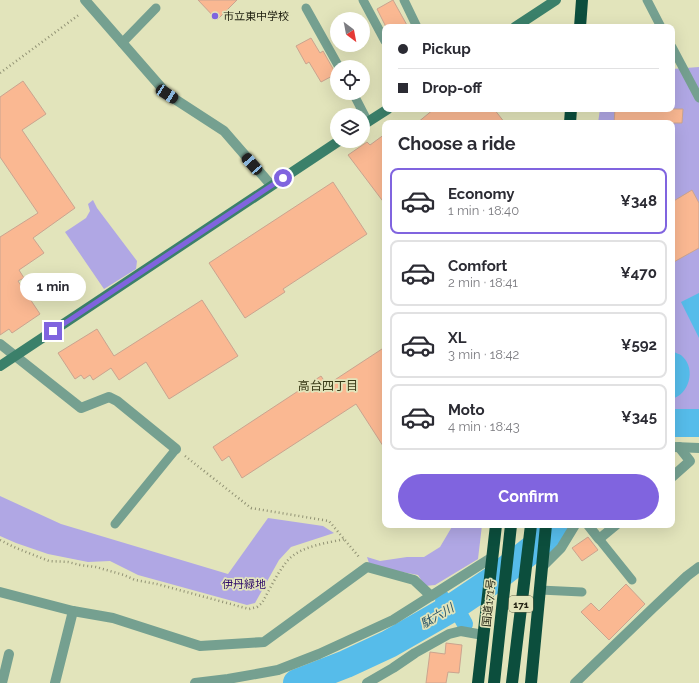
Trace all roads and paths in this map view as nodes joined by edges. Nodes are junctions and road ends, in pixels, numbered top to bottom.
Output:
1 (363, 0) edge
2 (404, 0) edge
3 (556, 0) edge
4 (582, 0) edge
5 (647, 0) edge
6 (87, 3) edge
7 (156, 8) dead end
8 (306, 8) dead end
9 (416, 24) edge
10 (520, 24) edge
11 (580, 24) edge
12 (659, 24) edge
13 (382, 35) edge
14 (122, 43) junction
15 (675, 53) edge
16 (335, 60) edge
17 (0, 73) edge
18 (699, 98) edge
19 (384, 112) edge
20 (370, 121) edge
21 (330, 147) edge
22 (271, 185) junction
23 (0, 344) edge
24 (14, 356) junction
25 (0, 366) edge
26 (675, 447) edge
27 (699, 448) edge
28 (176, 449) junction
29 (675, 474) edge
30 (115, 524) dead end
31 (496, 528) edge
32 (511, 528) edge
33 (531, 528) edge
34 (546, 528) edge
35 (573, 528) edge
36 (591, 528) edge
37 (613, 528) edge
38 (345, 539) junction
39 (600, 539) junction
40 (0, 540) edge
41 (491, 563) junction
42 (542, 563) junction
43 (367, 567) junction
44 (699, 568) edge
45 (632, 580) dead end
46 (540, 590) junction
47 (0, 592) edge
48 (582, 592) dead end
49 (431, 596) junction
50 (73, 611) junction
51 (484, 630) junction
52 (9, 654) dead end
53 (2, 683) edge
54 (55, 683) edge
55 (195, 683) edge
56 (368, 683) edge
57 (478, 683) edge
58 (494, 683) edge
59 (512, 683) edge
60 (531, 683) edge
61 (576, 683) edge

1 - 13 lane
2 - 9 lane
3 - 10 street
4 - 11 highway
5 - 12 lane
6 - 14 street
6 - 17 path
7 - 14 lane
8 - 16 lane
14 - 22 street
15 - 18 lane
19 - 20 street
21 - 22 street
22 - 24 street
23 - 24 street
24 - 25 street
24 - 28 street
26 - 27 street
26 - 29 street
28 - 30 lane
28 - 38 path
31 - 41 highway
32 - 58 highway, 国道171号 / 171
33 - 59 highway, 171
34 - 42 highway, 171
35 - 42 street
36 - 39 street
37 - 39 street
38 - 40 path
38 - 43 path
39 - 45 lane
41 - 49 street
41 - 51 highway
42 - 46 highway, 171
43 - 49 street
43 - 50 street
44 - 61 street
46 - 48 lane
46 - 60 highway, 171
47 - 50 street
49 - 55 street
50 - 54 street
51 - 56 street
51 - 57 highway
52 - 53 street

